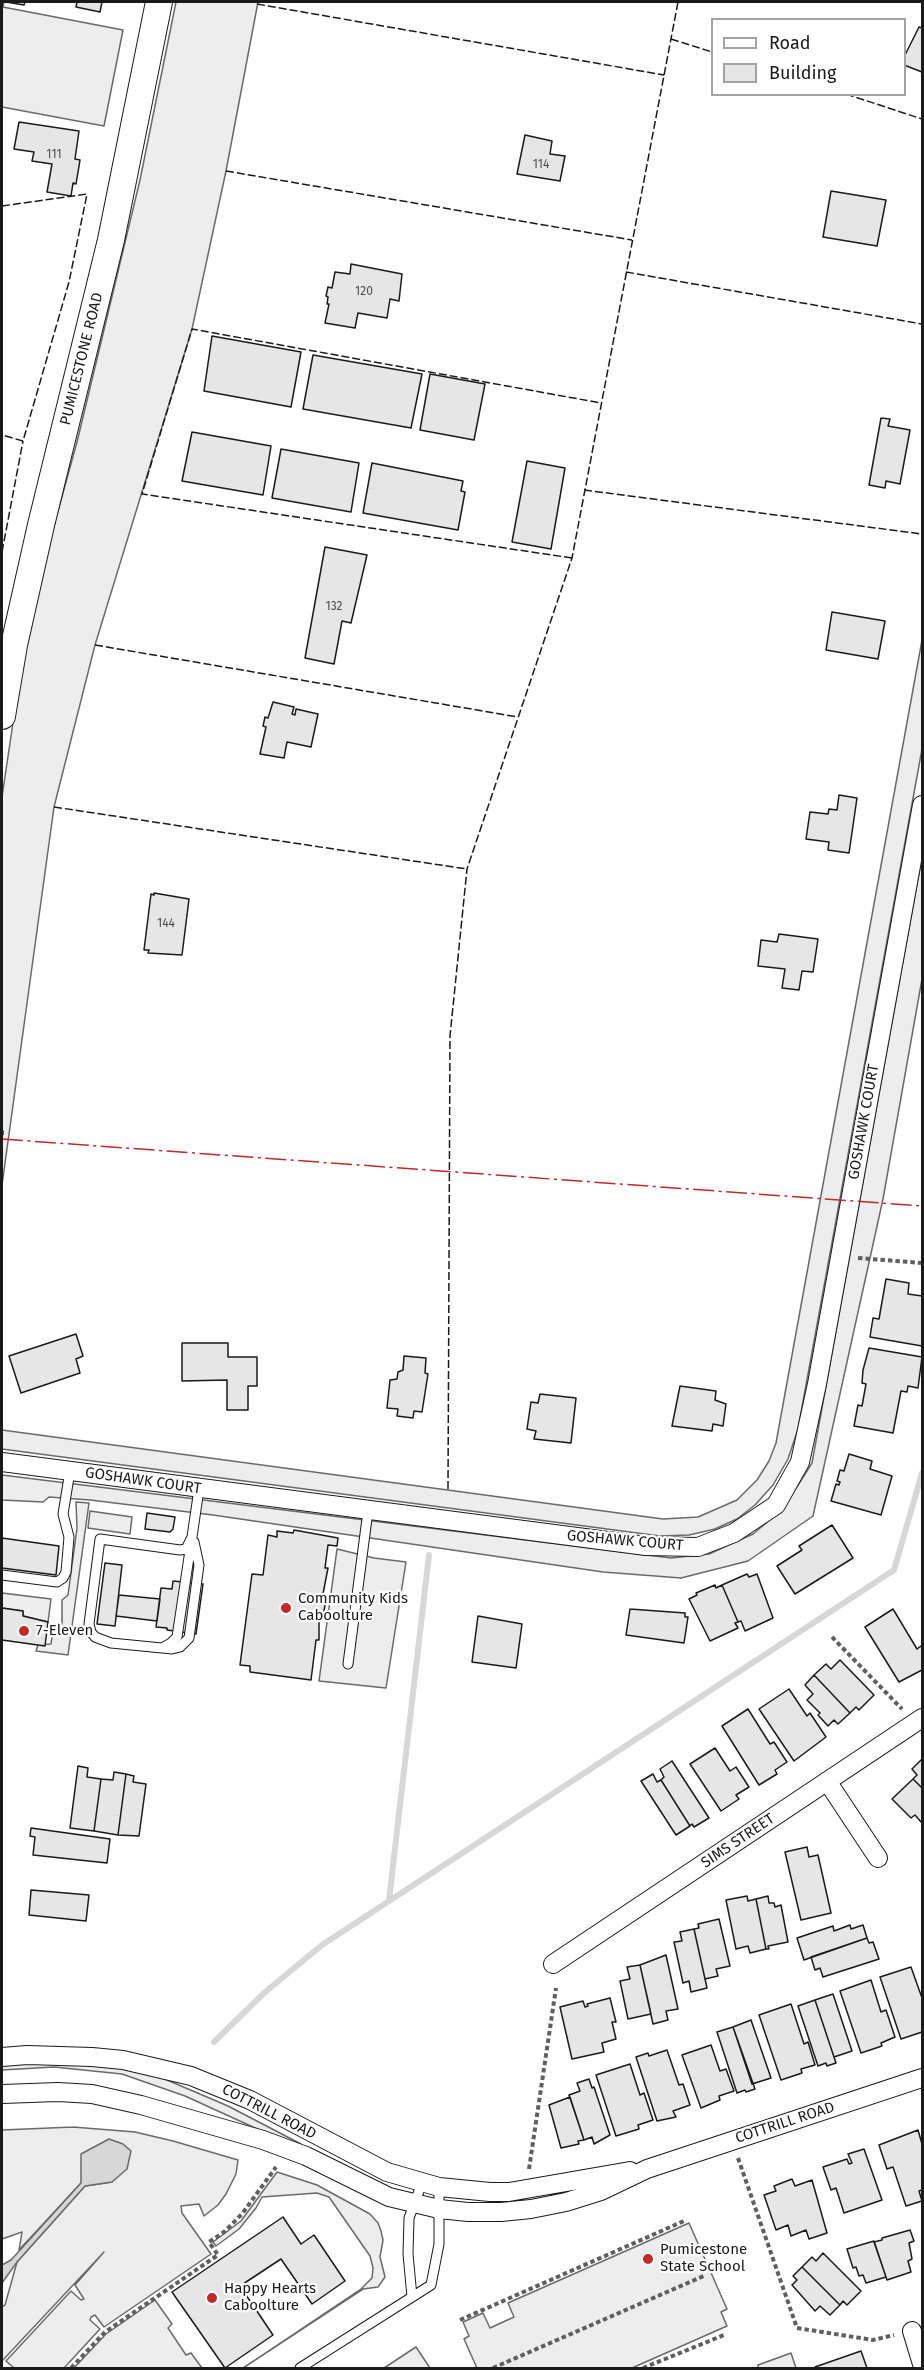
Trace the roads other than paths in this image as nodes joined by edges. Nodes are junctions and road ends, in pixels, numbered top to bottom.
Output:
1 (159, 2) edge
2 (2, 716) edge
3 (922, 805) edge
4 (2, 1462) edge
5 (70, 1471) junction
6 (199, 1489) junction
7 (368, 1511) junction
8 (192, 1537) junction
9 (2, 1575) edge
10 (348, 1664) dead end
11 (919, 1720) edge
12 (827, 1781) junction
13 (878, 1858) dead end
14 (553, 1964) dead end
15 (2, 2058) edge
16 (922, 2078) edge
17 (2, 2094) edge
18 (647, 2169) junction
19 (431, 2185) junction
20 (416, 2203) junction
21 (439, 2209) junction
22 (412, 2297) junction
23 (912, 2331) road end
24 (922, 2364) edge
25 (300, 2368) edge

1 - 2 main road, PUMICESTONE ROAD
3 - 7 street, GOSHAWK COURT
4 - 5 street, GOSHAWK COURT
5 - 6 street, GOSHAWK COURT
5 - 9 lane
6 - 7 street, GOSHAWK COURT
6 - 8 lane
7 - 10 lane
8 - 8 lane
11 - 12 street, SIMS STREET
12 - 13 street
12 - 14 street, SIMS STREET
15 - 19 street, COTTRILL ROAD
16 - 18 street, COTTRILL ROAD
17 - 20 street, COTTRILL ROAD
18 - 19 street, COTTRILL ROAD
18 - 21 street, COTTRILL ROAD
19 - 20 lane
19 - 21 lane
20 - 21 street, COTTRILL ROAD
20 - 22 lane
21 - 22 lane
22 - 25 lane
23 - 24 street

